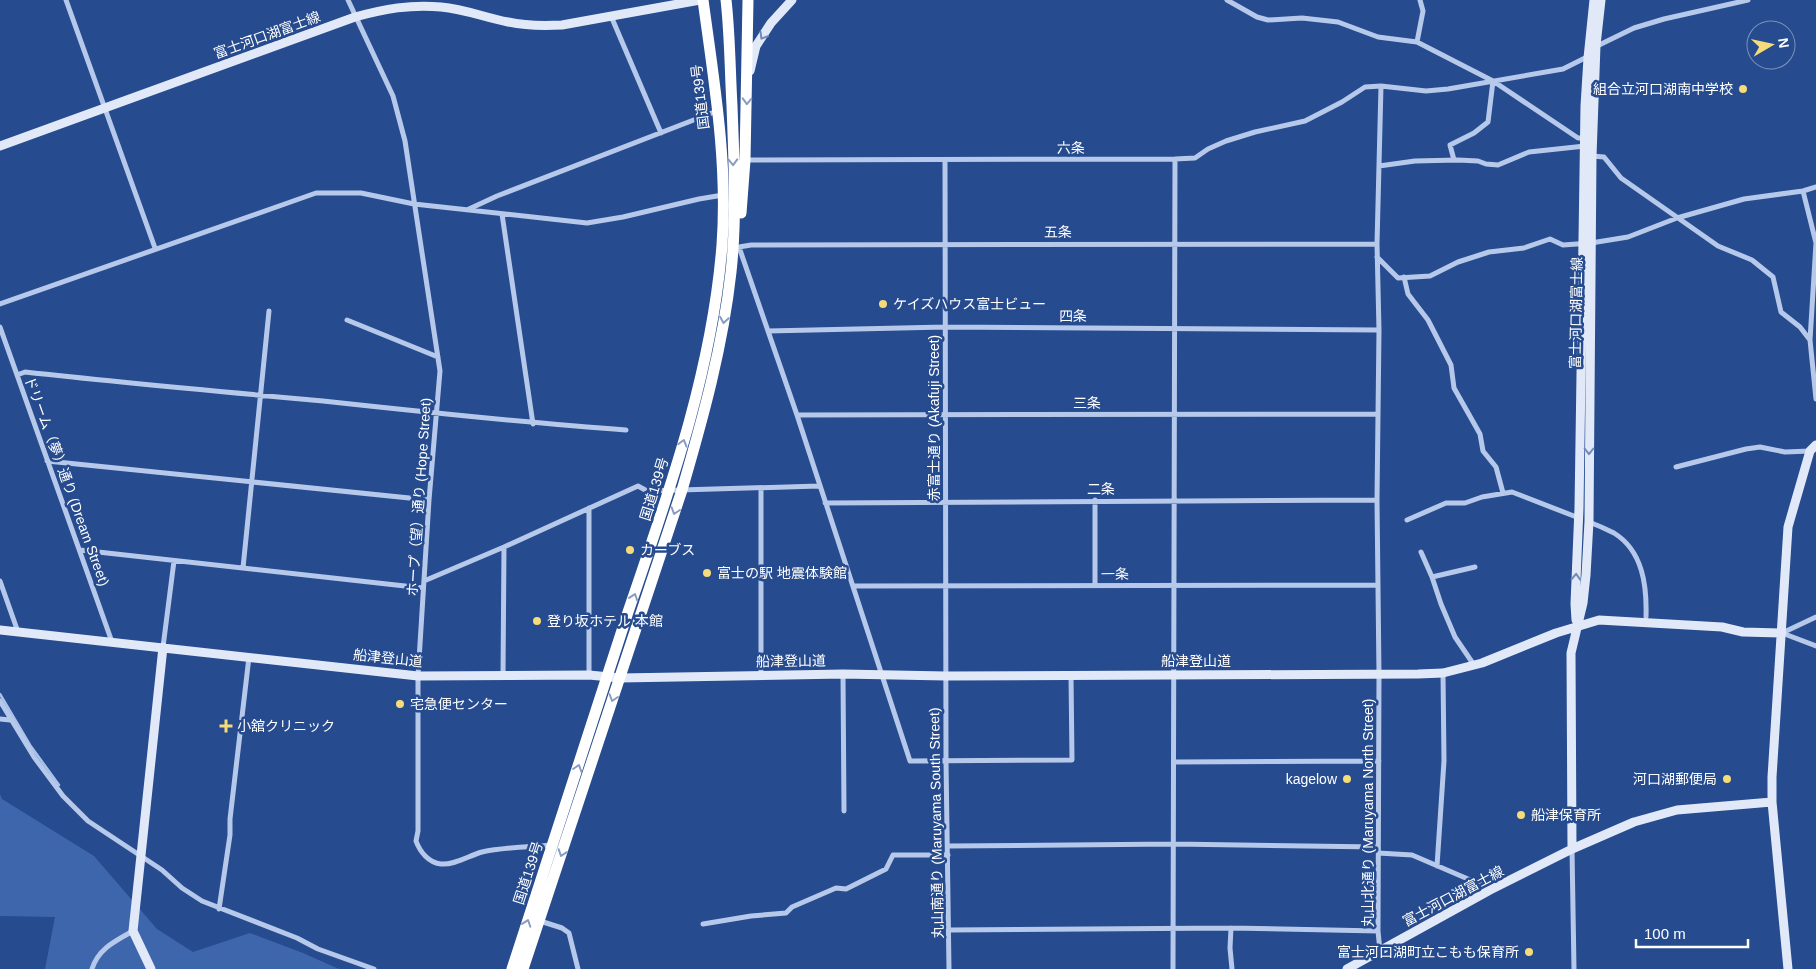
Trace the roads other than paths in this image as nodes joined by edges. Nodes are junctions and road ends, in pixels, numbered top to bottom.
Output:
1 (66, 0) edge
2 (348, 0) edge
3 (702, 0) edge
4 (748, 0) edge
5 (792, 0) edge
6 (1227, 0) edge
7 (1420, 0) edge
8 (1594, 0) edge
9 (1601, 0) edge
10 (1748, 0) edge
11 (726, 4) edge
12 (611, 16) junction
13 (355, 17) junction
14 (1417, 42) junction
15 (1596, 45) junction
16 (1588, 58) junction
17 (747, 80) junction
18 (1494, 81) junction
19 (1381, 86) junction
20 (105, 108) junction
21 (717, 111) junction
22 (661, 132) junction
23 (1585, 142) junction
24 (0, 146) edge
25 (1592, 156) junction
26 (1174, 159) junction
27 (745, 160) junction
28 (945, 160) junction
29 (1454, 160) junction
30 (1379, 166) junction
31 (1816, 187) edge
32 (1803, 191) junction
33 (724, 195) junction
34 (414, 204) junction
35 (469, 209) junction
36 (502, 214) junction
37 (1677, 218) junction
38 (1587, 243) junction
39 (944, 244) junction
40 (1175, 244) junction
41 (1377, 244) junction
42 (739, 247) junction
43 (155, 248) junction
44 (1377, 257) junction
45 (731, 272) junction
46 (1404, 278) junction
47 (0, 304) edge
48 (268, 311) dead end
49 (348, 320) dead end
50 (0, 327) edge
51 (944, 327) junction
52 (1174, 327) junction
53 (1379, 330) junction
54 (768, 331) junction
55 (1810, 340) junction
56 (438, 358) junction
57 (17, 375) junction
58 (260, 395) junction
59 (1816, 399) edge
60 (437, 413) junction
61 (1173, 414) junction
62 (1377, 414) junction
63 (797, 415) junction
64 (945, 415) junction
65 (533, 424) junction
66 (626, 430) dead end
67 (1813, 448) edge
68 (47, 461) junction
69 (1676, 467) dead end
70 (252, 482) junction
71 (820, 486) junction
72 (761, 489) junction
73 (670, 490) junction
74 (682, 490) junction
75 (1503, 493) junction
76 (429, 500) junction
77 (1095, 500) junction
78 (1377, 500) junction
79 (1174, 501) junction
80 (946, 502) junction
81 (825, 503) junction
82 (589, 508) junction
83 (1579, 518) junction
84 (1407, 520) dead end
85 (1589, 521) junction
86 (504, 547) junction
87 (80, 550) junction
88 (1421, 552) dead end
89 (174, 561) junction
90 (1474, 567) dead end
91 (243, 568) junction
92 (1432, 577) junction
93 (0, 581) edge
94 (424, 581) junction
95 (1174, 584) junction
96 (1095, 585) junction
97 (1377, 585) junction
98 (853, 586) junction
99 (946, 586) junction
100 (423, 588) junction
101 (1646, 617) dead end
102 (1816, 618) edge
103 (1577, 625) junction
104 (0, 630) edge
105 (18, 632) junction
106 (1782, 633) junction
107 (112, 642) junction
108 (1816, 646) edge
109 (164, 648) junction
110 (249, 657) junction
111 (1474, 665) junction
112 (1443, 672) junction
113 (843, 674) junction
114 (881, 674) junction
115 (589, 675) junction
116 (1174, 675) junction
117 (1379, 675) junction
118 (418, 676) junction
119 (503, 676) junction
120 (761, 676) junction
121 (946, 676) junction
122 (1071, 676) junction
123 (608, 678) junction
124 (620, 678) junction
125 (0, 701) edge
126 (0, 719) edge
127 (10, 720) junction
128 (946, 761) junction
129 (1379, 761) junction
130 (1174, 762) junction
131 (1772, 802) junction
132 (844, 812) dead end
133 (1174, 844) junction
134 (553, 845) junction
135 (948, 846) junction
136 (1572, 849) junction
137 (1378, 850) junction
138 (948, 855) junction
139 (140, 857) junction
140 (1437, 866) junction
141 (1486, 893) junction
142 (219, 909) junction
143 (539, 921) junction
144 (703, 924) dead end
145 (1173, 928) junction
146 (1231, 928) junction
147 (950, 930) junction
148 (1378, 931) junction
149 (132, 932) junction
150 (1380, 951) junction
151 (92, 969) edge
152 (151, 969) edge
153 (374, 969) edge
154 (512, 969) edge
155 (523, 969) edge
156 (578, 969) edge
157 (949, 969) edge
158 (1173, 969) edge
159 (1232, 969) edge
160 (1348, 969) edge
161 (1574, 969) edge
162 (1788, 969) edge

1 - 20 street
2 - 13 street, ホープ（望）通り (Hope Street)
3 - 12 main road, 富士河口湖富士線
3 - 21 highway, 国道139号
4 - 17 highway
5 -> 17 main road
6 - 14 street
7 - 14 street
8 - 16 main road, 富士河口湖富士線
9 - 15 main road, 富士河口湖富士線
10 - 15 street
11 -> 45 highway, 国道139号
12 - 13 main road, 富士河口湖富士線
12 - 22 street
13 - 20 main road, 富士河口湖富士線
13 - 34 street, ホープ（望）通り (Hope Street)
14 - 18 street
15 - 16 street
15 - 25 main road, 富士河口湖富士線
16 - 18 street
16 - 23 main road, 富士河口湖富士線
17 -> 27 highway
18 - 19 street
18 - 23 street
18 - 29 street
19 - 26 street, 六条
19 - 30 street, 丸山北通り (Maruyama North Street)
20 - 24 main road, 富士河口湖富士線
20 - 43 street
21 - 22 street
21 - 33 highway, 国道139号
22 - 35 street
23 - 29 street
23 - 38 main road, 富士河口湖富士線
25 - 37 street
25 - 38 main road, 富士河口湖富士線
26 - 28 street, 六条
26 - 40 street
27 - 28 street, 六条
27 - 42 highway
28 - 39 street, 赤富士通り (Akafuji Street)
29 - 30 street
30 - 41 street, 丸山北通り (Maruyama North Street)
31 - 32 street
32 - 37 street
32 - 55 street
33 - 36 street
73 -> 33 highway, 国道139号
34 - 35 street
34 - 43 street
34 - 56 street, ホープ（望）通り (Hope Street)
35 - 36 street
36 - 65 street
37 - 38 street
37 - 55 street
38 - 46 street
38 - 83 main road, 富士河口湖富士線
38 -> 85 main road, 富士河口湖富士線
39 - 40 street, 五条
39 - 42 street, 五条
39 - 51 street, 赤富士通り (Akafuji Street)
40 - 41 street, 五条
40 - 52 street
41 - 44 street, 丸山北通り (Maruyama North Street)
42 - 45 highway
42 - 54 street
43 - 47 street
44 - 46 street
44 - 53 street, 丸山北通り (Maruyama North Street)
45 -> 74 highway, 国道139号
46 - 75 street
48 - 58 street
49 - 56 street
50 - 57 street, ドリーム（夢）通り (Dream Street)
51 - 52 street, 四条
51 - 54 street, 四条
51 - 64 street, 赤富士通り (Akafuji Street)
52 - 53 street, 四条
52 - 61 street
53 - 62 street, 丸山北通り (Maruyama North Street)
54 - 63 street
55 - 59 street
56 - 60 street, ホープ（望）通り (Hope Street)
57 - 58 street
57 - 68 street, ドリーム（夢）通り (Dream Street)
58 - 60 street
58 - 70 street
60 - 65 street
60 - 76 street, ホープ（望）通り (Hope Street)
61 - 62 street, 三条
61 - 64 street, 三条
61 - 79 street
62 - 78 street, 丸山北通り (Maruyama North Street)
63 - 64 street, 三条
63 - 71 street
64 - 80 street, 赤富士通り (Akafuji Street)
65 - 66 street
67 - 69 street
67 - 106 main road
68 - 70 street
68 - 87 street, ドリーム（夢）通り (Dream Street)
70 - 76 street
70 - 91 street
71 - 72 street
71 - 81 street
72 - 74 street
72 - 120 street
73 - 74 street
73 - 82 street
123 -> 73 highway, 国道139号
74 -> 124 highway, 国道139号
75 - 83 street
75 - 84 street
76 - 94 street, ホープ（望）通り (Hope Street)
77 - 79 street, 二条
77 - 80 street, 二条
77 - 96 street
78 - 79 street, 二条
78 - 97 street, 丸山北通り (Maruyama North Street)
79 - 95 street
80 - 81 street, 二条
80 - 99 street, 赤富士通り (Akafuji Street)
81 - 98 street
82 - 86 street
82 - 115 street
103 -> 83 main road, 富士河口湖富士線
85 - 101 street
85 - 103 main road, 富士河口湖富士線
86 - 94 street
86 - 119 street
87 - 89 street
87 - 107 street, ドリーム（夢）通り (Dream Street)
88 - 92 street
89 - 91 street
89 - 109 street
90 - 92 street
91 - 100 street
92 - 111 street
93 - 105 street
94 - 100 street, ホープ（望）通り (Hope Street)
95 - 96 street, 一条
95 - 97 street, 一条
95 - 116 street
96 - 99 street, 一条
97 - 117 street, 丸山北通り (Maruyama North Street)
98 - 99 street, 一条
98 - 114 street
99 - 121 street, 赤富士通り (Akafuji Street)
100 - 118 street, ホープ（望）通り (Hope Street)
102 - 106 street
103 - 106 main road, 船津登山道
103 - 111 main road, 船津登山道
103 - 136 main road, 富士河口湖富士線
104 - 105 main road, 船津登山道
105 - 107 main road, 船津登山道
106 - 108 street
106 - 131 main road
107 - 109 main road, 船津登山道
109 - 110 main road, 船津登山道
109 - 139 main road
110 - 118 main road, 船津登山道
110 - 142 street
111 - 112 main road, 船津登山道
112 - 117 main road, 船津登山道
112 - 140 street
113 - 114 main road, 船津登山道
113 - 120 main road, 船津登山道
113 - 132 street
114 - 121 main road, 船津登山道
114 - 128 street
115 - 119 main road, 船津登山道
115 - 123 main road, 船津登山道
116 - 117 main road, 船津登山道
116 - 122 main road, 船津登山道
116 - 130 street
117 - 129 street, 丸山北通り (Maruyama North Street)
118 - 119 main road, 船津登山道
118 - 134 street, ホープ（望）通り (Hope Street)
120 - 124 main road, 船津登山道
121 - 122 main road, 船津登山道
121 - 128 street, 丸山南通り (Maruyama South Street)
122 - 128 street
123 - 124 main road, 船津登山道
134 -> 123 highway, 国道139号
124 -> 143 highway, 国道139号
125 - 127 street
126 - 127 street
127 - 139 street
128 - 135 street, 丸山南通り (Maruyama South Street)
129 - 130 street
129 - 137 street, 丸山北通り (Maruyama North Street)
130 - 133 street
131 - 136 main road, 富士河口湖富士線
131 - 162 main road
133 - 135 street
133 - 137 street
133 - 145 street
154 -> 134 highway, 国道139号
135 - 138 street, 丸山南通り (Maruyama South Street)
136 - 141 main road, 富士河口湖富士線
136 - 161 street
137 - 140 street
137 - 148 street, 丸山北通り (Maruyama North Street)
138 - 144 street
138 - 147 street, 丸山南通り (Maruyama South Street)
139 - 142 street
139 - 149 main road
140 - 141 street
141 - 150 main road, 富士河口湖富士線
142 - 153 street
143 - 155 highway, 国道139号
143 - 156 street
145 - 146 street
145 - 147 street
145 - 158 street
146 - 148 street
146 - 159 street
147 - 157 street, 丸山南通り (Maruyama South Street)
148 - 150 street, 丸山北通り (Maruyama North Street)
149 - 151 street
149 - 152 main road
150 - 160 main road, 富士河口湖富士線

